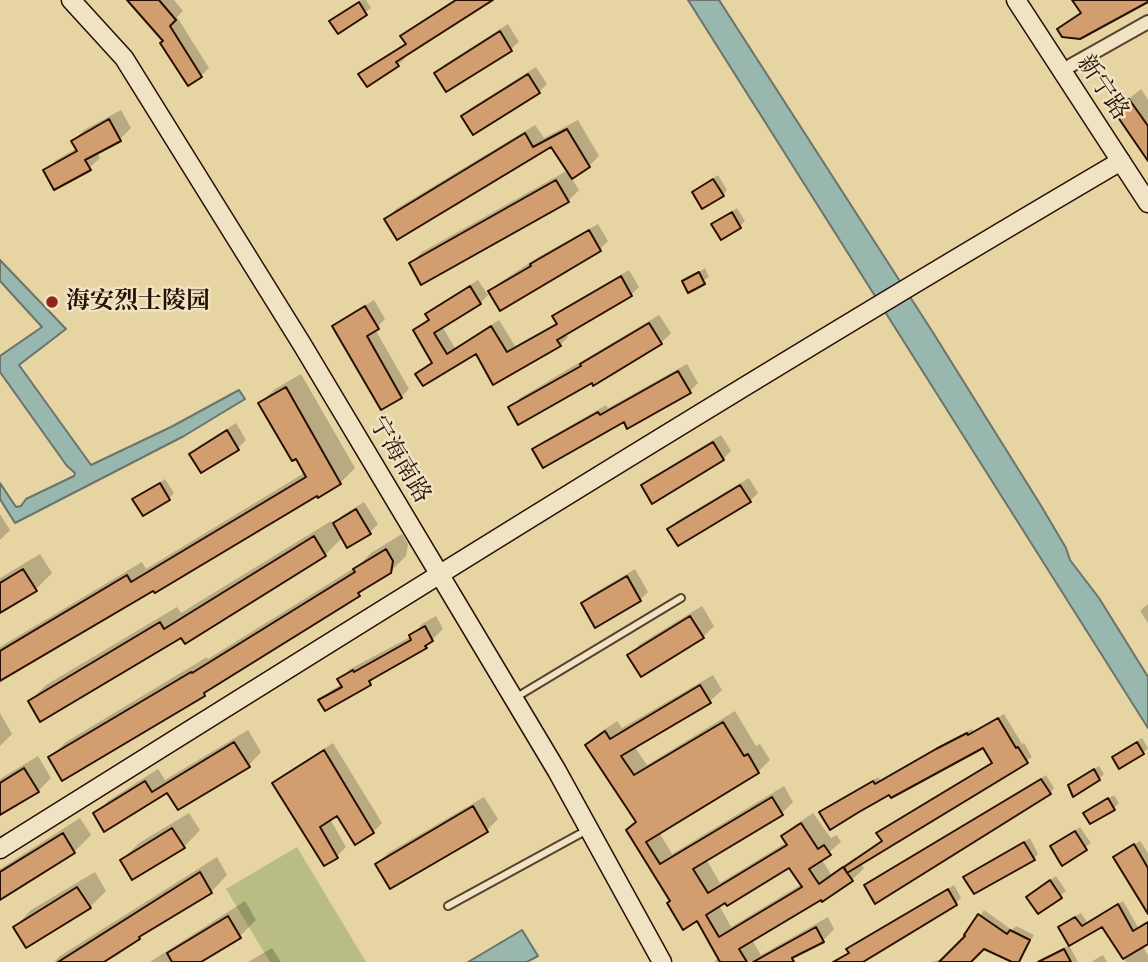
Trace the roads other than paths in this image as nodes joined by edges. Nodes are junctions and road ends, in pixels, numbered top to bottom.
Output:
1 (71, 0) edge
2 (1016, 0) edge
3 (1148, 22) edge
4 (1060, 71) junction
5 (1121, 161) junction
6 (1148, 202) edge
7 (439, 574) junction
8 (681, 598) dead end
9 (514, 699) junction
10 (589, 829) junction
11 (0, 849) edge
12 (448, 906) dead end
13 (662, 962) edge

1 - 7 street, 宁海南路
2 - 4 street, 新宁路
3 - 4 street
4 - 5 street, 新宁路
5 - 6 street, 新宁路
5 - 7 street
7 - 9 street, 宁海南路
7 - 11 street
8 - 9 lane
9 - 10 street, 宁海南路
10 - 12 lane
10 - 13 street, 宁海南路

